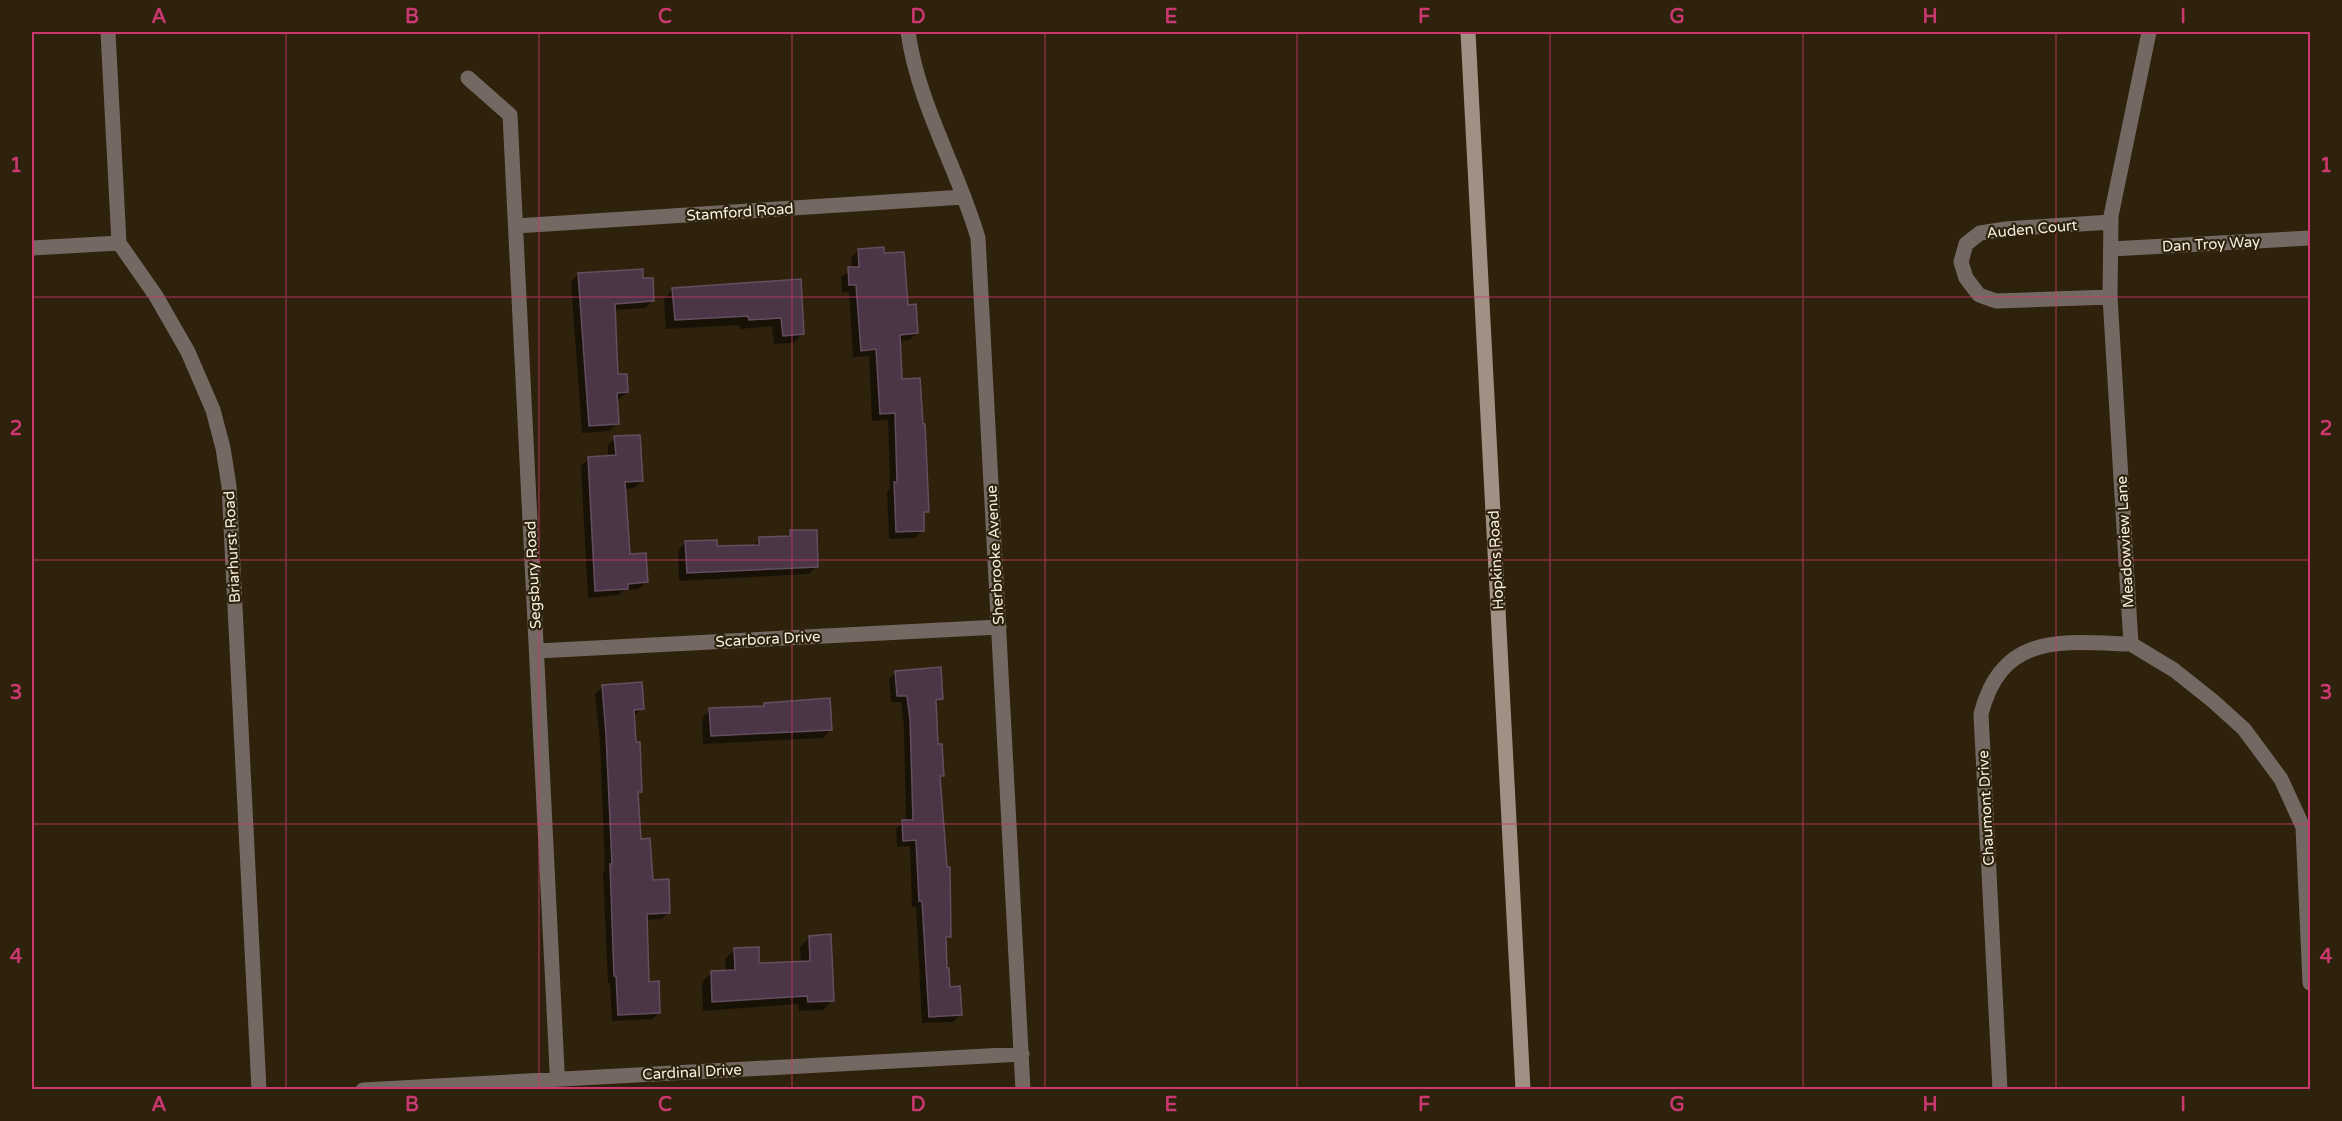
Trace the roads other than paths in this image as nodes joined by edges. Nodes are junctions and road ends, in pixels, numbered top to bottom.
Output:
1 (108, 32) edge
2 (908, 32) edge
3 (1468, 32) edge
4 (2149, 32) edge
5 (468, 78) dead end
6 (964, 198) junction
7 (2111, 222) junction
8 (516, 226) junction
9 (2310, 238) edge
10 (119, 243) junction
11 (32, 248) edge
12 (2111, 249) junction
13 (2110, 297) junction
14 (999, 627) junction
15 (2131, 644) junction
16 (537, 651) junction
17 (2310, 982) edge
18 (1022, 1054) junction
19 (558, 1084) edge
20 (259, 1089) edge
21 (363, 1089) edge
22 (1023, 1089) edge
23 (1523, 1089) edge
24 (2000, 1089) edge

1 - 10 street
2 - 6 street, Sherbrooke Avenue
3 - 23 street, Hopkins Road
4 - 7 street, Meadowview Lane
5 - 8 street, Segsbury Road
6 - 8 street, Stamford Road
6 - 14 street, Sherbrooke Avenue
7 - 12 street, Meadowview Lane
7 - 13 street, Auden Court
8 - 16 street, Segsbury Road
9 - 12 street, Dan Troy Way
10 - 11 street
10 - 20 street, Briarhurst Road
12 - 13 street, Meadowview Lane
13 - 15 street, Meadowview Lane
14 - 16 street, Scarbora Drive
14 - 18 street, Sherbrooke Avenue
15 - 17 street
15 - 24 street, Chaumont Drive
16 - 19 street, Segsbury Road
18 - 19 street, Cardinal Drive
18 - 22 street, Sherbrooke Avenue
19 - 21 street, Cardinal Drive

